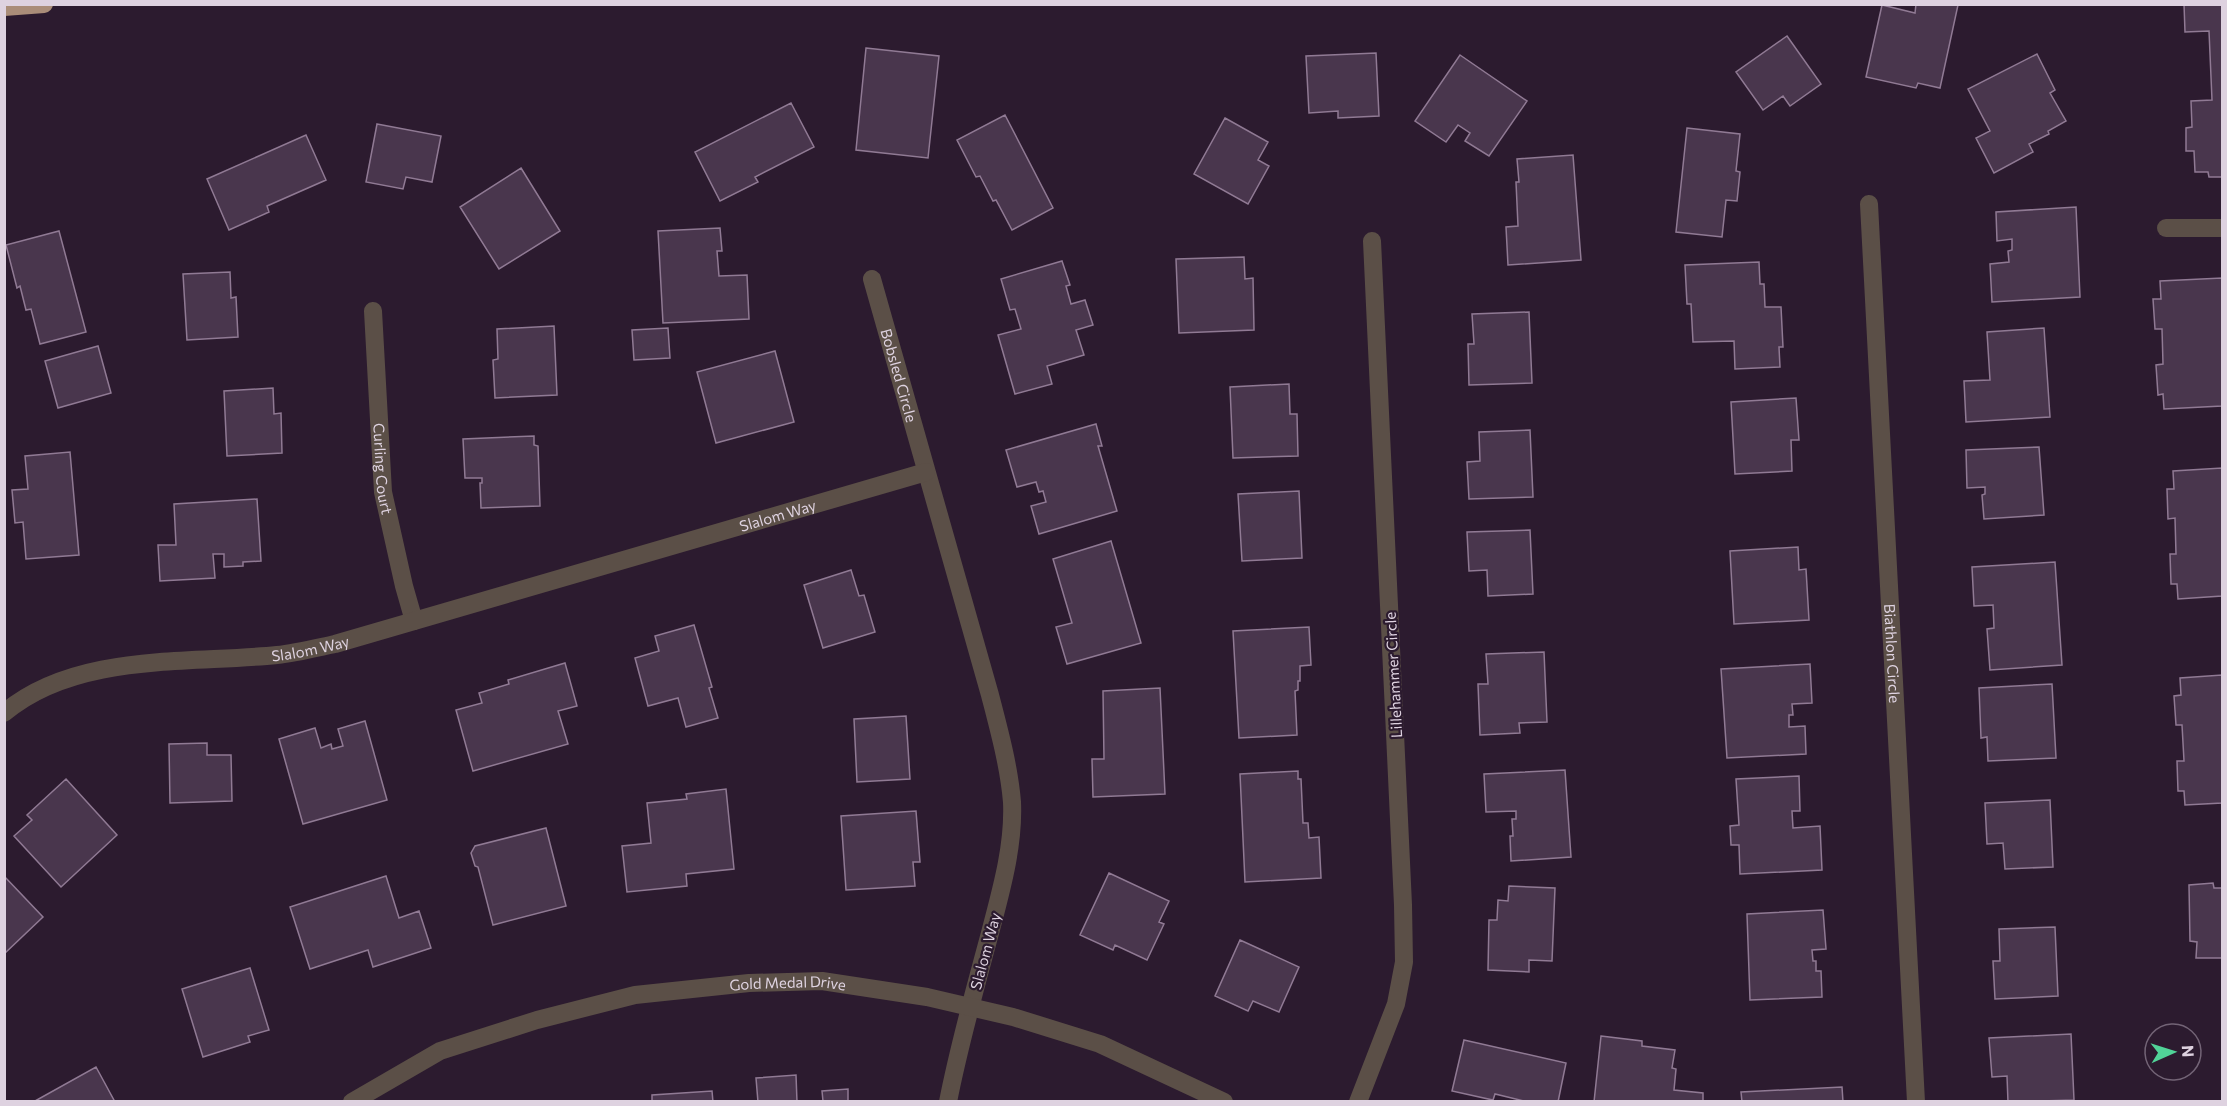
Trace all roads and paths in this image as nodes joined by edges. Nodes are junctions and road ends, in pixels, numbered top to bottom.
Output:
1 (44, 4) edge
2 (4, 7) edge
3 (1869, 204) dead end
4 (2166, 228) dead end
5 (2223, 228) edge
6 (1372, 241) dead end
7 (872, 279) dead end
8 (373, 311) dead end
9 (926, 472) junction
10 (414, 621) junction
11 (6, 709) edge
12 (970, 1007) junction
13 (352, 1101) edge
14 (948, 1101) edge
15 (1224, 1101) edge
16 (1358, 1101) edge
17 (1916, 1101) edge

1 - 2 highway
3 - 17 street, Biathlon Circle
4 - 5 street
6 - 16 street, Lillehammer Circle
7 - 9 street, Bobsled Circle
8 - 10 street, Curling Court
9 - 10 street, Slalom Way
9 - 12 street, Slalom Way
10 - 11 street, Slalom Way
12 - 13 street, Gold Medal Drive
12 - 14 street, Slalom Way
12 - 15 street, Gold Medal Drive

